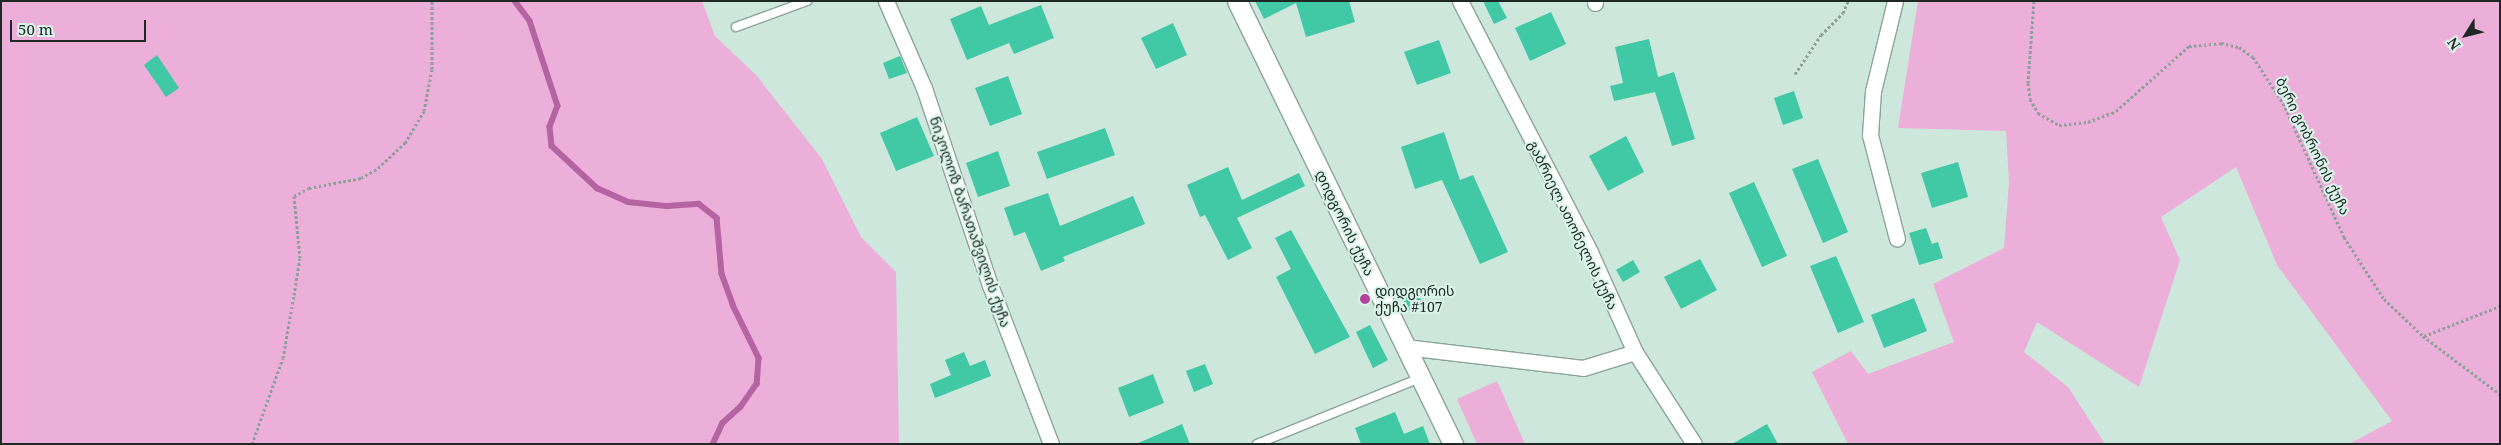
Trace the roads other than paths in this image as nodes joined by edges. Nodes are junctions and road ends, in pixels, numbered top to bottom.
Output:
1 (807, 1) edge
2 (886, 1) edge
3 (1238, 1) edge
4 (1460, 1) edge
5 (1895, 1) edge
6 (736, 27) dead end
7 (1897, 239) dead end
8 (1404, 347) junction
9 (1635, 352) junction
10 (1420, 378) junction
11 (1051, 444) edge
12 (1258, 444) edge
13 (1453, 444) edge
14 (1694, 444) edge

1 - 6 lane
2 - 11 street, ნიკოლოზ ბარათაშვილის ქუჩა
3 - 8 street, დიდგორის ქუჩა
4 - 9 street, გაბრიელ ათონელის ქუჩა
5 - 7 street
8 - 9 street
8 - 10 street, დიდგორის ქუჩა
9 - 14 street, გაბრიელ ათონელის ქუჩა
10 - 12 lane
10 - 13 street, დიდგორის ქუჩა

